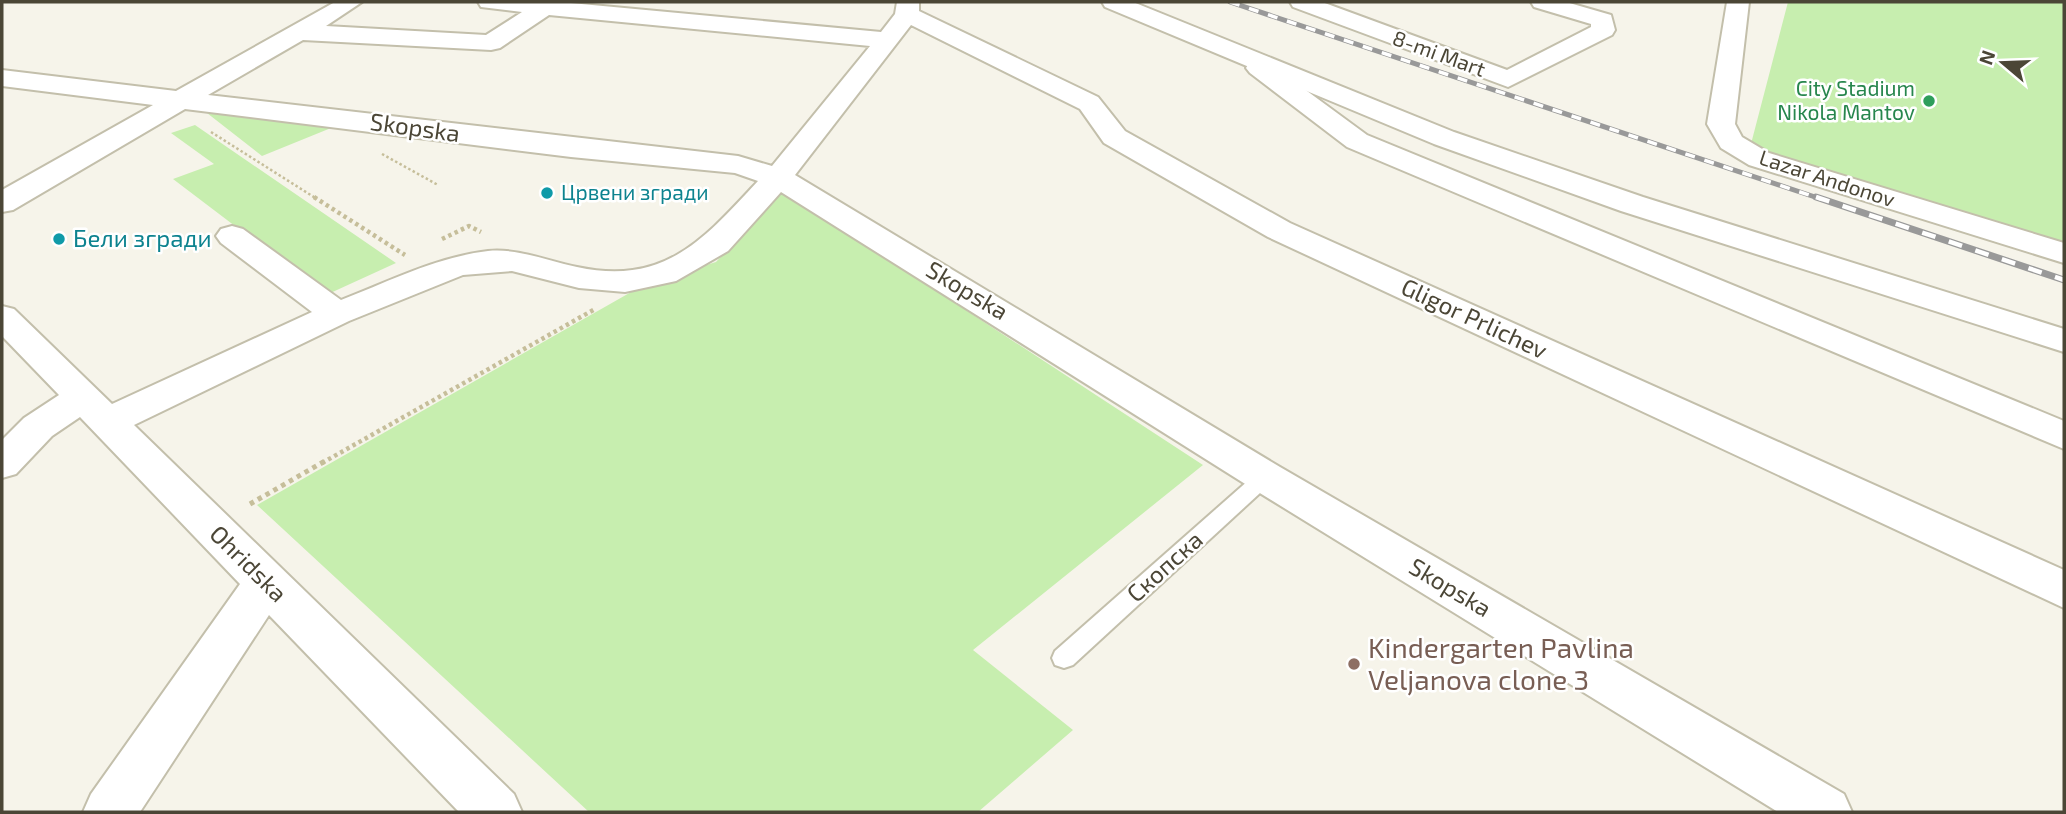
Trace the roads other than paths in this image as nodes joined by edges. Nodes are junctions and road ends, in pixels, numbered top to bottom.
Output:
1 (351, 2) edge
2 (489, 2) edge
3 (1113, 2) edge
4 (1301, 2) edge
5 (1542, 2) edge
6 (1738, 2) edge
7 (545, 7) junction
8 (653, 9) edge
9 (901, 19) edge
10 (296, 32) junction
11 (1261, 62) junction
12 (2, 78) edge
13 (191, 112) junction
14 (778, 177) junction
15 (2, 202) edge
16 (232, 236) dead end
17 (2064, 253) edge
18 (337, 314) junction
19 (2, 316) edge
20 (2064, 341) edge
21 (96, 409) junction
22 (2064, 436) edge
23 (2, 464) edge
24 (1265, 477) junction
25 (266, 583) junction
26 (2064, 590) edge
27 (1064, 658) dead end
28 (110, 812) edge
29 (495, 812) edge
30 (1825, 812) edge

1 - 10 street
2 - 7 street
3 - 11 street
4 - 5 street, 8-mi Mart
6 - 17 street, Lazar Andonov
7 - 8 street
7 - 10 street
8 - 9 street
9 - 14 street
9 - 26 street, Gligor Prlichev
10 - 13 street
11 - 20 street
11 - 22 street
12 - 13 street, Skopska
13 - 14 street, Skopska
13 - 15 street
14 - 18 street
14 - 24 street, Skopska
16 - 18 street
18 - 21 street
19 - 21 street, Ohridska
21 - 23 street
21 - 25 street, Ohridska
24 - 27 lane, Скопска
24 - 30 street, Skopska
25 - 28 street
25 - 29 street, Ohridska

